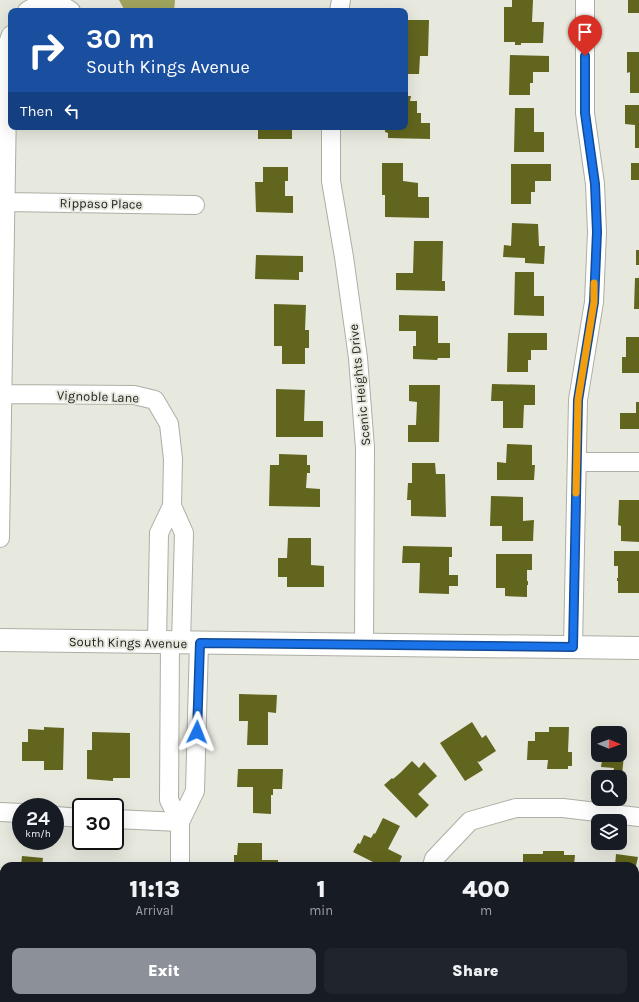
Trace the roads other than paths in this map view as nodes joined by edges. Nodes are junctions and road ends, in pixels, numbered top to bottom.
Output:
1 (585, 0) edge
2 (32, 8) edge
3 (65, 8) edge
4 (8, 44) edge
5 (16, 130) edge
6 (331, 130) edge
7 (7, 143) junction
8 (6, 202) junction
9 (195, 205) dead end
10 (3, 394) junction
11 (577, 462) junction
12 (639, 462) edge
13 (172, 506) junction
14 (0, 538) edge
15 (0, 640) edge
16 (177, 642) junction
17 (364, 644) junction
18 (573, 647) junction
19 (639, 648) edge
20 (0, 812) edge
21 (12, 813) edge
22 (639, 816) edge
23 (124, 819) edge
24 (180, 822) junction
25 (180, 862) edge
26 (433, 862) edge

1 - 11 street
2 - 3 street
4 - 7 street
5 - 7 street
6 - 17 street, Scenic Heights Drive
7 - 8 street
8 - 9 street, Rippaso Place
8 - 10 street
10 - 13 street, Vignoble Lane
10 - 14 street
11 - 12 street
11 - 18 street
13 - 16 street, Vignoble Lane
13 - 16 street, Vignoble Lane
15 - 16 street, South Kings Avenue
16 - 17 street, South Kings Avenue
16 - 24 street
16 - 24 street
17 - 18 street, South Kings Avenue
18 - 19 street, South Kings Avenue
20 - 21 street
22 - 26 street
23 - 24 street
24 - 25 street

